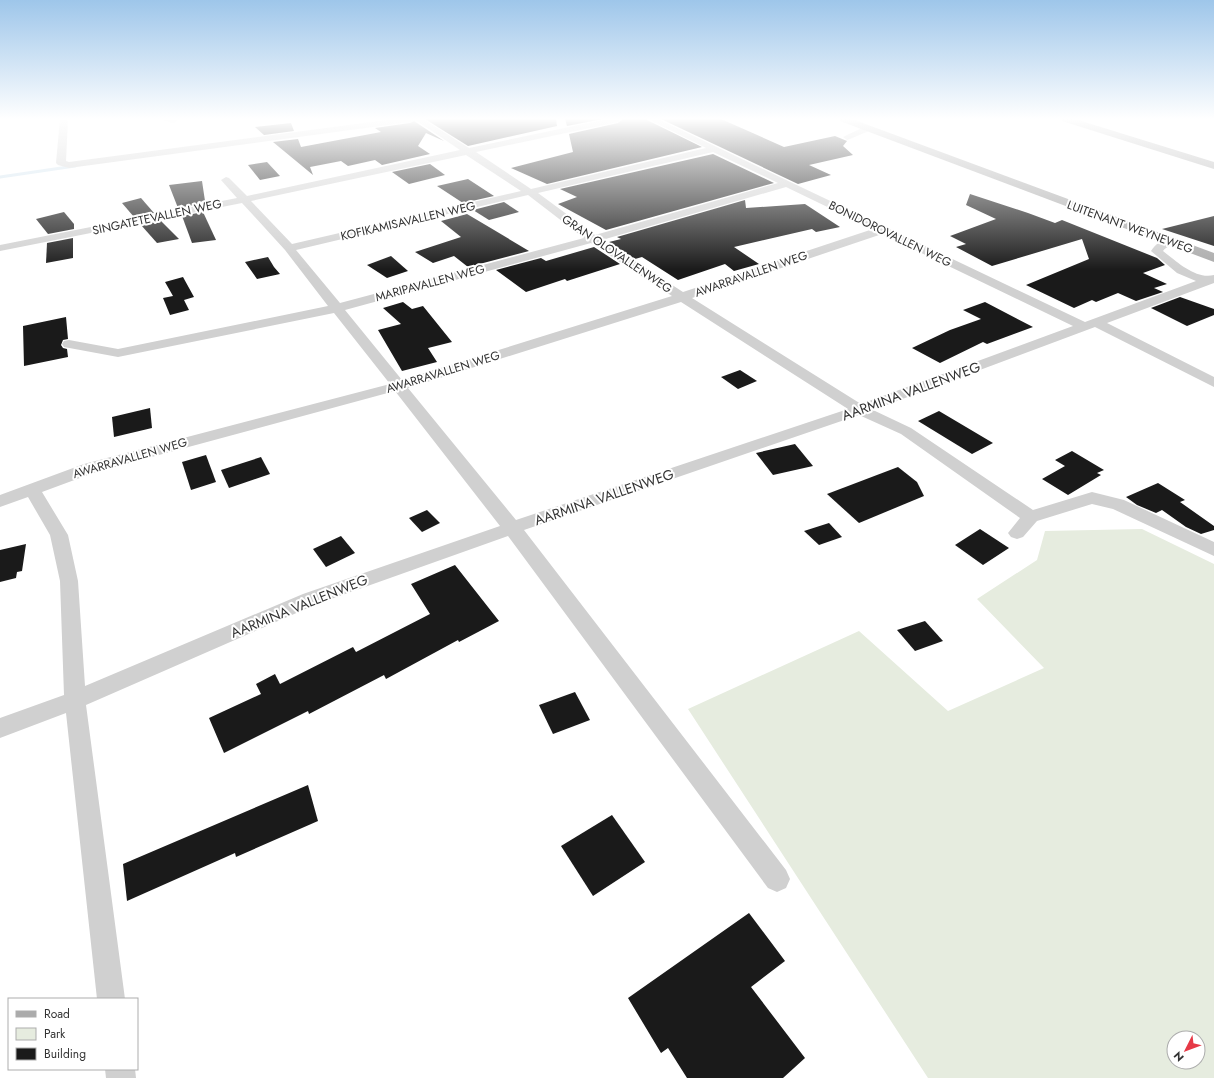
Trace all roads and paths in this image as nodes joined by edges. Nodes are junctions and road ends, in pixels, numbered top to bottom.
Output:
1 (388, 169) edge
2 (495, 169) edge
3 (627, 169) edge
4 (756, 169) edge
5 (977, 169) edge
6 (226, 180) dead end
7 (787, 184) junction
8 (530, 192) junction
9 (243, 200) junction
10 (882, 230) junction
11 (594, 240) junction
12 (1170, 242) junction
13 (0, 248) edge
14 (289, 248) junction
15 (1214, 258) edge
16 (1211, 280) edge
17 (682, 297) junction
18 (337, 308) junction
19 (1091, 325) junction
20 (69, 344) dead end
21 (1214, 383) edge
22 (399, 386) junction
23 (860, 410) junction
24 (32, 489) junction
25 (0, 501) edge
26 (1031, 517) junction
27 (512, 528) junction
28 (1017, 533) dead end
29 (1214, 550) edge
30 (75, 700) junction
31 (0, 728) edge
32 (777, 879) dead end
33 (111, 998) edge

1 - 9 street, SINGATETEVALLEN WEG
2 - 8 street, GRAN OLOVALLENWEG
3 - 8 street, KOFIKAMISAVALLEN WEG
4 - 7 street, BONIDOROVALLEN WEG
5 - 12 main road, LUITENANT WEYNEWEG
6 - 9 street
7 - 10 street, BONIDOROVALLEN WEG
7 - 11 street, MARIPAVALLEN WEG
8 - 11 street, GRAN OLOVALLENWEG
8 - 14 street, KOFIKAMISAVALLEN WEG
9 - 13 street, SINGATETEVALLEN WEG
9 - 14 street
10 - 17 street, AWARRAVALLEN WEG
10 - 19 street, BONIDOROVALLEN WEG
11 - 17 street, GRAN OLOVALLENWEG
11 - 18 street, MARIPAVALLEN WEG
12 - 15 main road, LUITENANT WEYNEWEG
12 - 16 street
14 - 18 street
16 - 19 street, AARMINA VALLENWEG
17 - 22 street, AWARRAVALLEN WEG
17 - 23 street, GRAN OLOVALLENWEG
18 - 20 street, MARIPAVALLEN WEG
18 - 22 street
19 - 21 street, BONIDOROVALLEN WEG
19 - 23 street, AARMINA VALLENWEG
22 - 24 street, AWARRAVALLEN WEG
22 - 27 street
23 - 26 street, GRAN OLOVALLENWEG
23 - 27 street, AARMINA VALLENWEG
24 - 25 street, AWARRAVALLEN WEG
24 - 30 street
26 - 28 street
26 - 29 street
27 - 30 street, AARMINA VALLENWEG
27 - 32 street
30 - 31 street, AARMINA VALLENWEG
30 - 33 street

